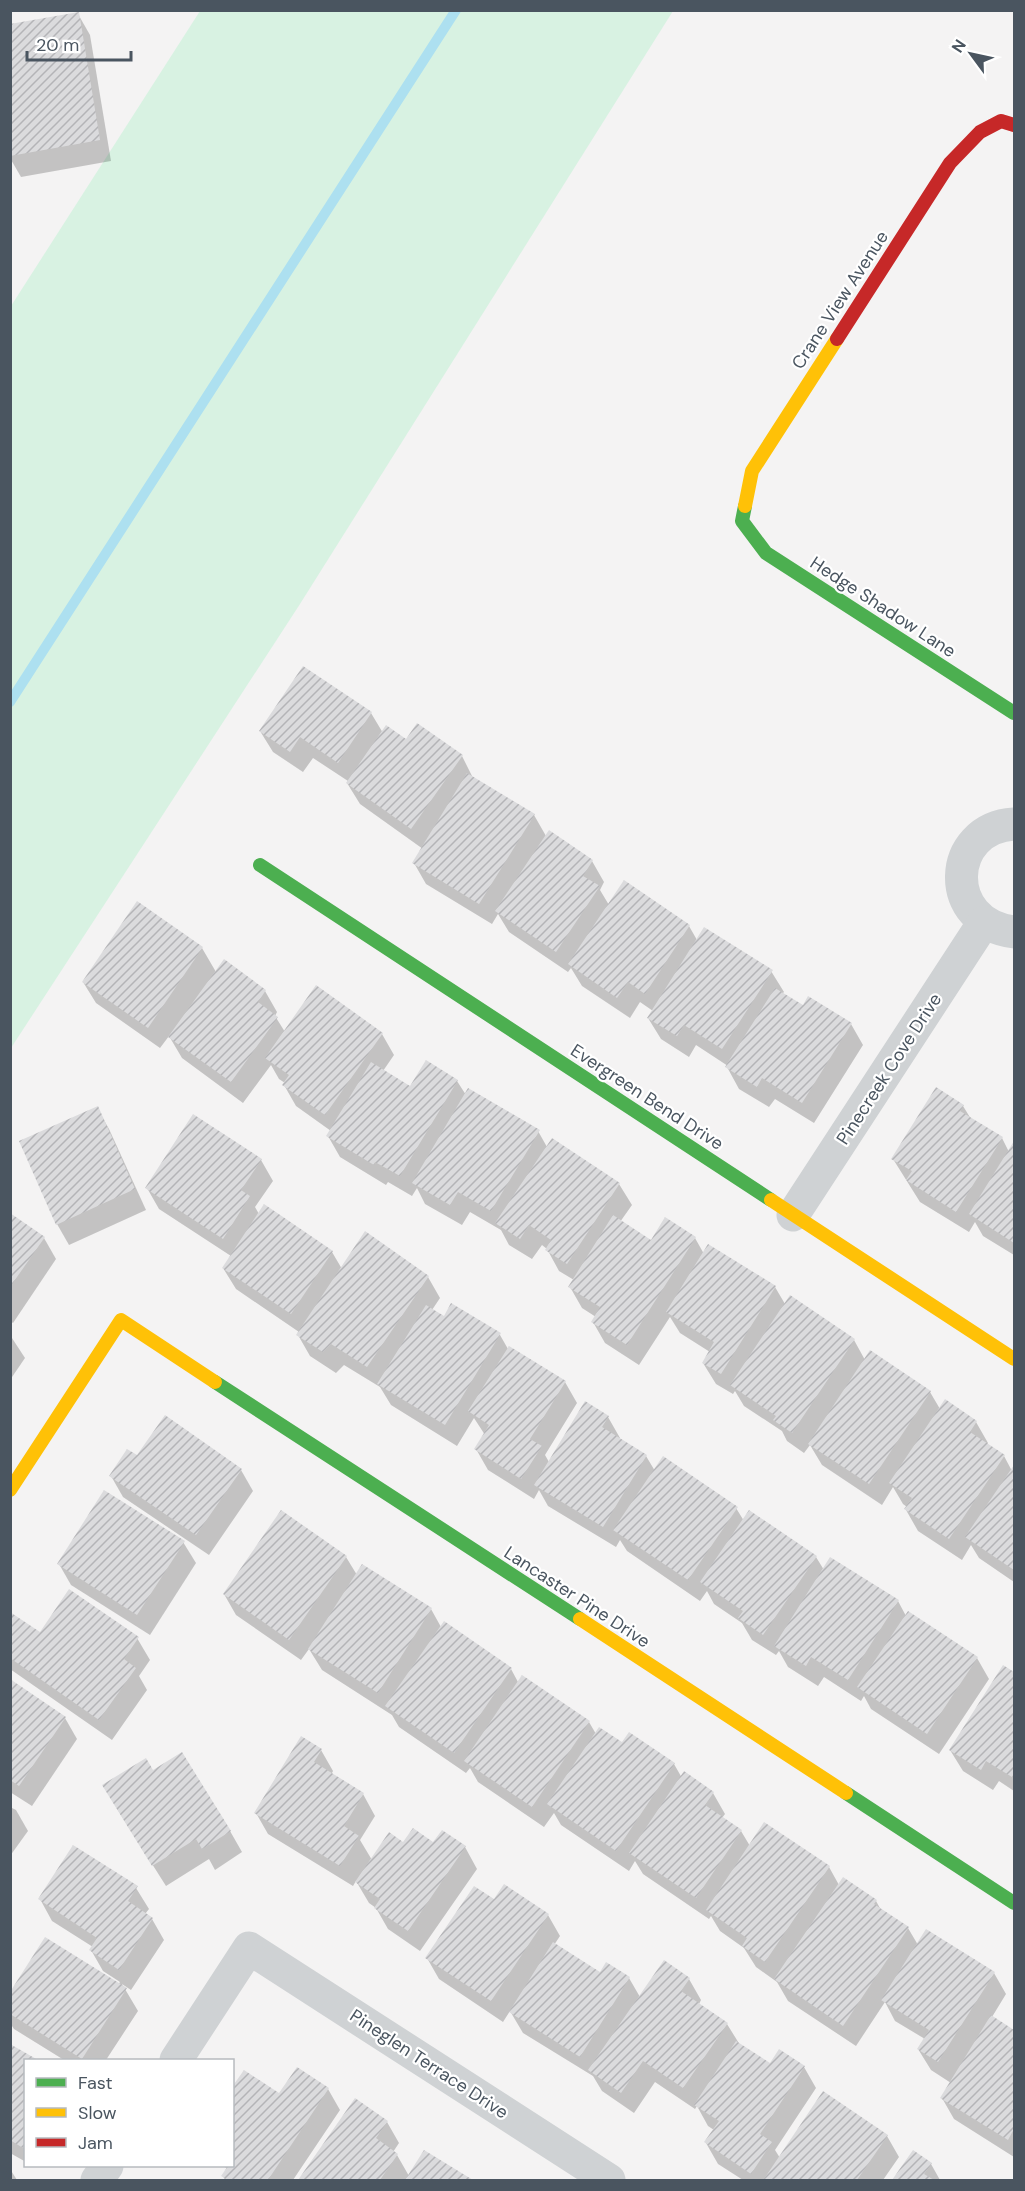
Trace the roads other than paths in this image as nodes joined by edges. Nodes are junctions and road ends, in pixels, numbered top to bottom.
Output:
1 (1008, 123) edge
2 (742, 521) joint
3 (1014, 713) edge
4 (1014, 824) edge
5 (260, 865) dead end
6 (999, 927) edge
7 (794, 1215) junction
8 (1014, 1359) edge
9 (10, 1490) edge
10 (1014, 1904) edge
11 (177, 2059) edge
12 (106, 2167) edge
13 (97, 2181) edge
14 (609, 2181) edge

1 - 2 street, Crane View Avenue
2 - 3 street, Hedge Shadow Lane
4 - 6 street
5 - 7 street, Evergreen Bend Drive
6 - 7 street, Pinecreek Cove Drive
7 - 8 street, Evergreen Bend Drive
9 - 10 street, Lancaster Pine Drive
11 - 14 street, Pineglen Terrace Drive
12 - 13 street

